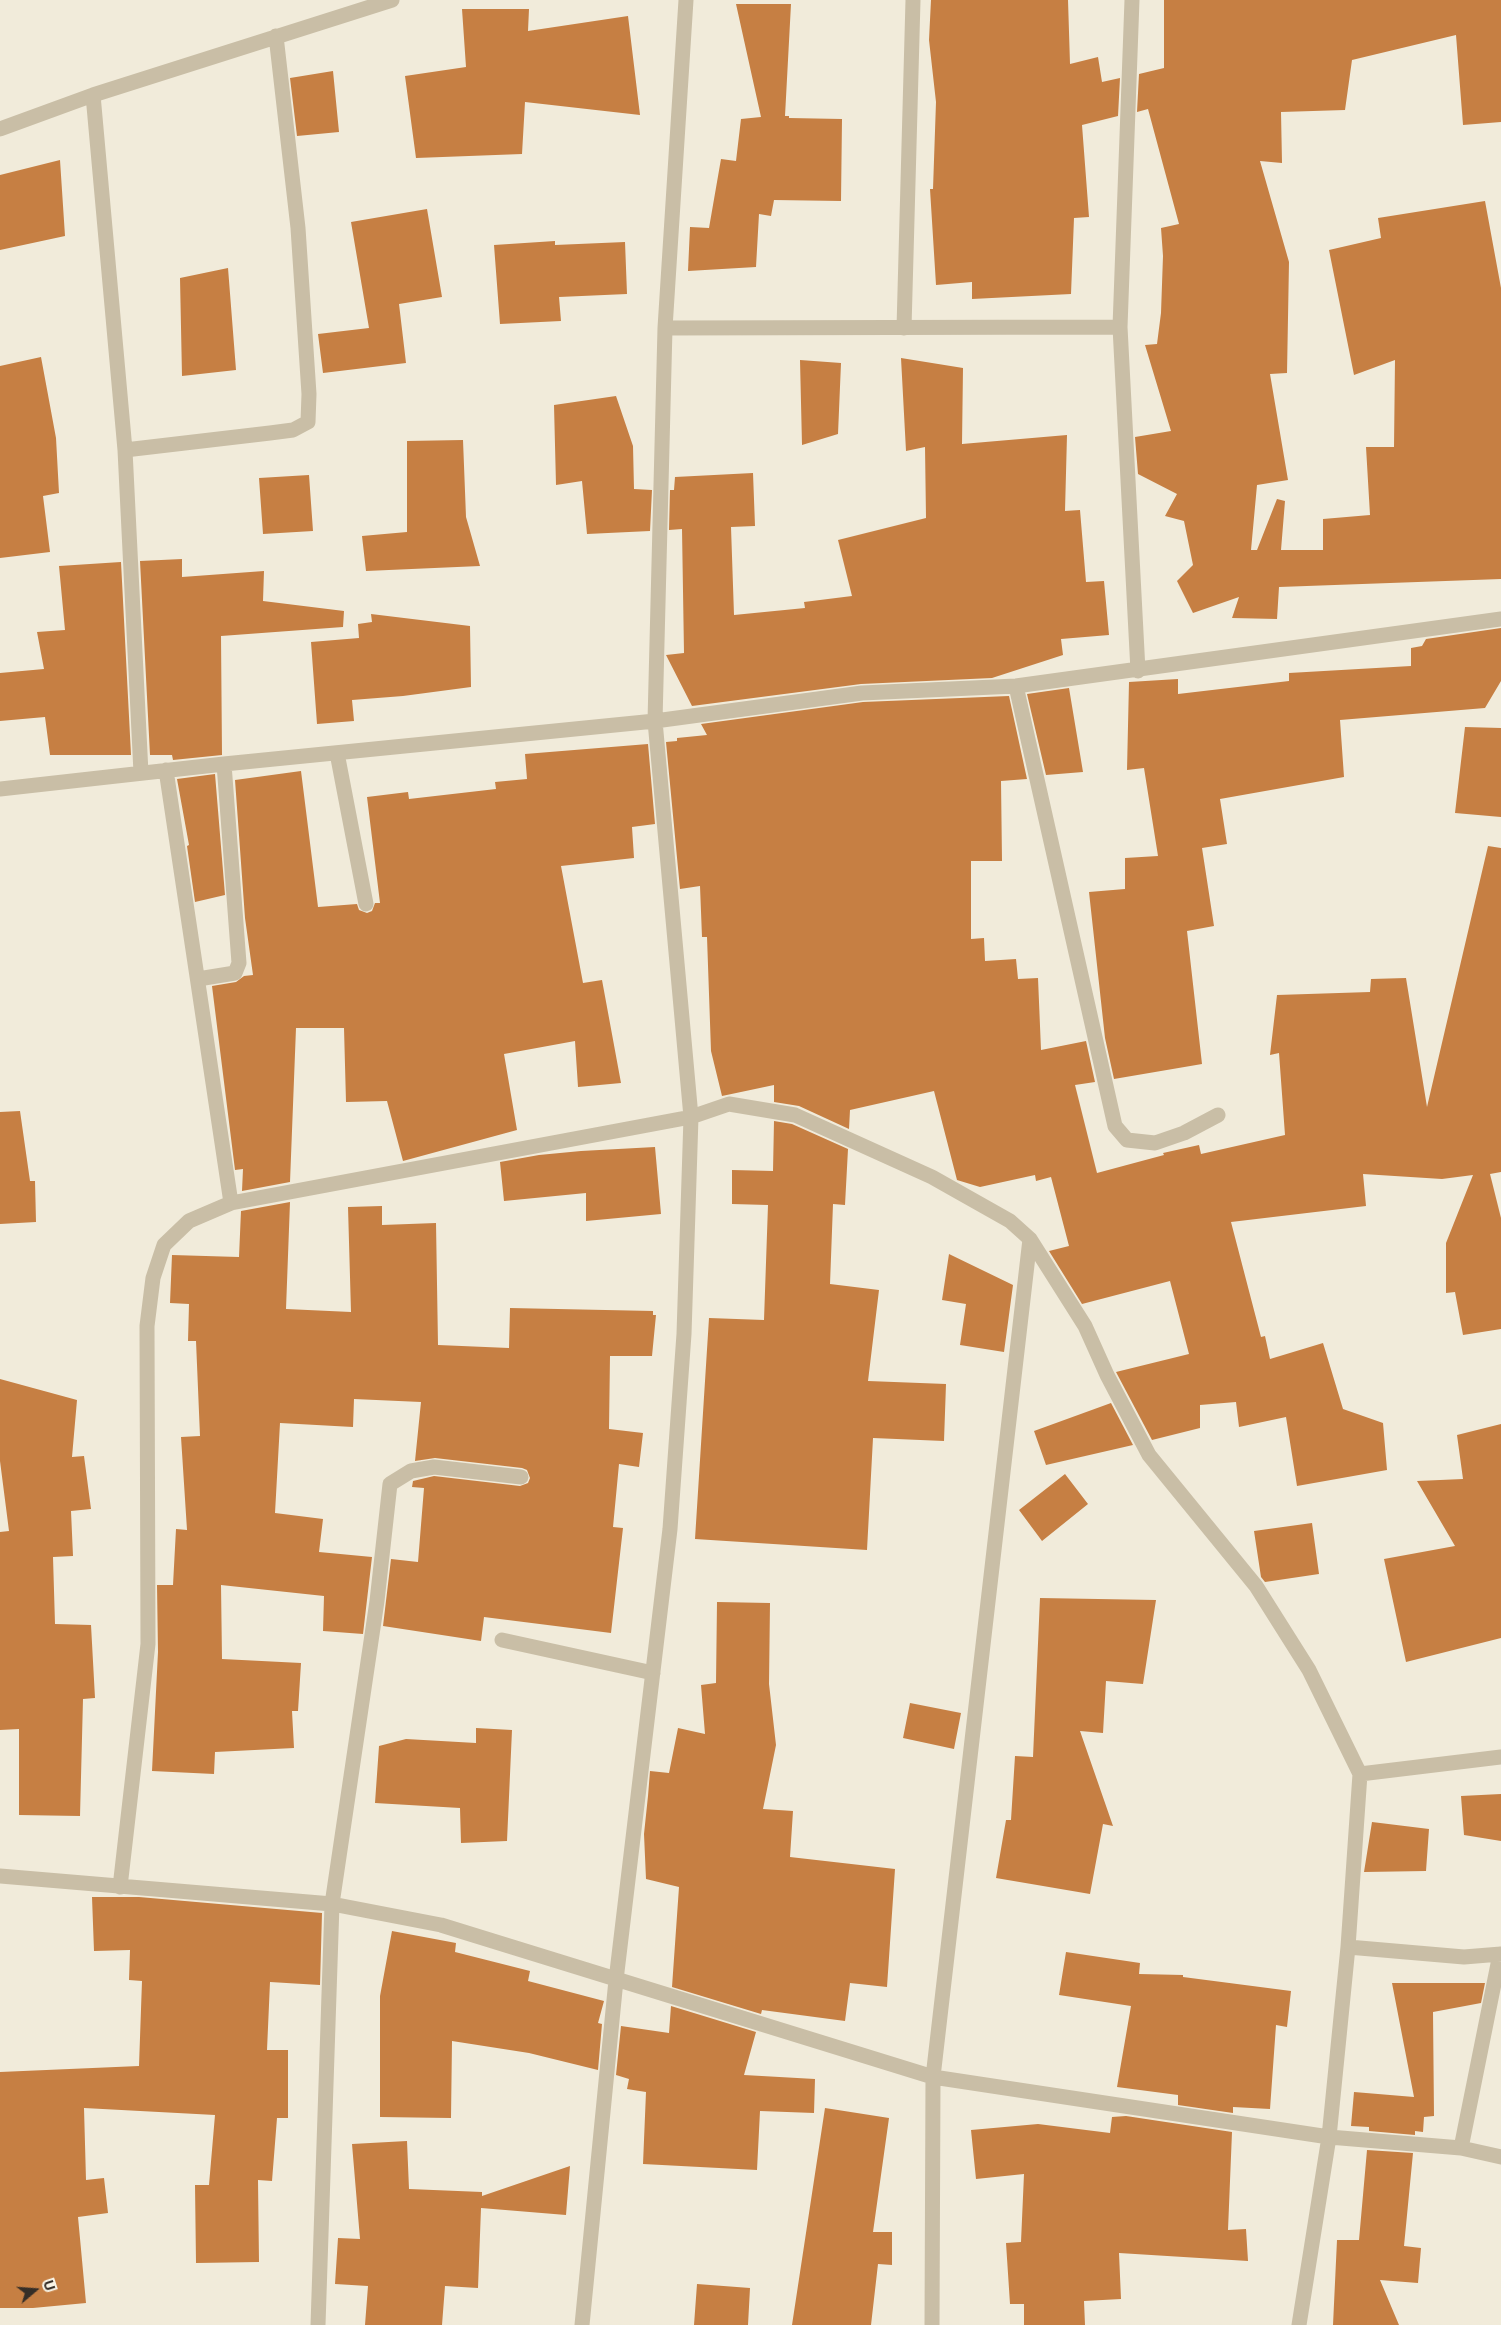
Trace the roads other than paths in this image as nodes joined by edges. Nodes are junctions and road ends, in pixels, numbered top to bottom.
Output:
1 (392, 0) edge
2 (686, 0) edge
3 (913, 0) edge
4 (1132, 0) edge
5 (276, 36) junction
6 (93, 95) junction
7 (0, 130) edge
8 (1120, 327) junction
9 (665, 328) junction
10 (904, 328) junction
11 (125, 450) junction
12 (1501, 619) edge
13 (1138, 670) junction
14 (1016, 686) junction
15 (655, 721) junction
16 (337, 753) junction
17 (224, 764) junction
18 (166, 770) junction
19 (141, 773) junction
20 (0, 789) edge
21 (366, 904) dead end
22 (198, 979) junction
23 (1218, 1115) dead end
24 (691, 1116) junction
25 (231, 1203) junction
26 (1030, 1239) junction
27 (521, 1477) dead end
28 (502, 1640) dead end
29 (654, 1673) junction
30 (1501, 1757) edge
31 (1360, 1774) junction
32 (0, 1876) edge
33 (120, 1887) junction
34 (332, 1904) junction
35 (1348, 1947) junction
36 (1500, 1954) edge
37 (616, 1980) junction
38 (933, 2078) junction
39 (1330, 2138) junction
40 (1461, 2148) junction
41 (1501, 2157) edge
42 (318, 2325) edge
43 (582, 2325) edge
44 (932, 2325) edge
45 (1299, 2325) edge

1 - 5 street
2 - 9 street
3 - 10 street
4 - 8 street
5 - 6 street
5 - 11 street
6 - 7 street
6 - 11 street
8 - 10 street
8 - 13 street
9 - 10 street
9 - 15 street
11 - 19 street
12 - 13 street
13 - 14 street
14 - 15 street
14 - 23 street
15 - 16 street
15 - 24 street
16 - 17 street
16 - 21 street
17 - 18 street
17 - 22 street
18 - 19 street
18 - 22 street
19 - 20 street
22 - 25 street
24 - 25 street
24 - 26 street
24 - 29 street
25 - 33 street
26 - 31 street
26 - 38 street
27 - 34 street
28 - 29 street
29 - 37 street
30 - 31 street
31 - 35 street
32 - 33 street
33 - 34 street
34 - 37 street
34 - 42 street
35 - 36 street
35 - 39 street
36 - 40 street
37 - 38 street
37 - 43 street
38 - 39 street
38 - 44 street
39 - 40 street
39 - 45 street
40 - 41 street

